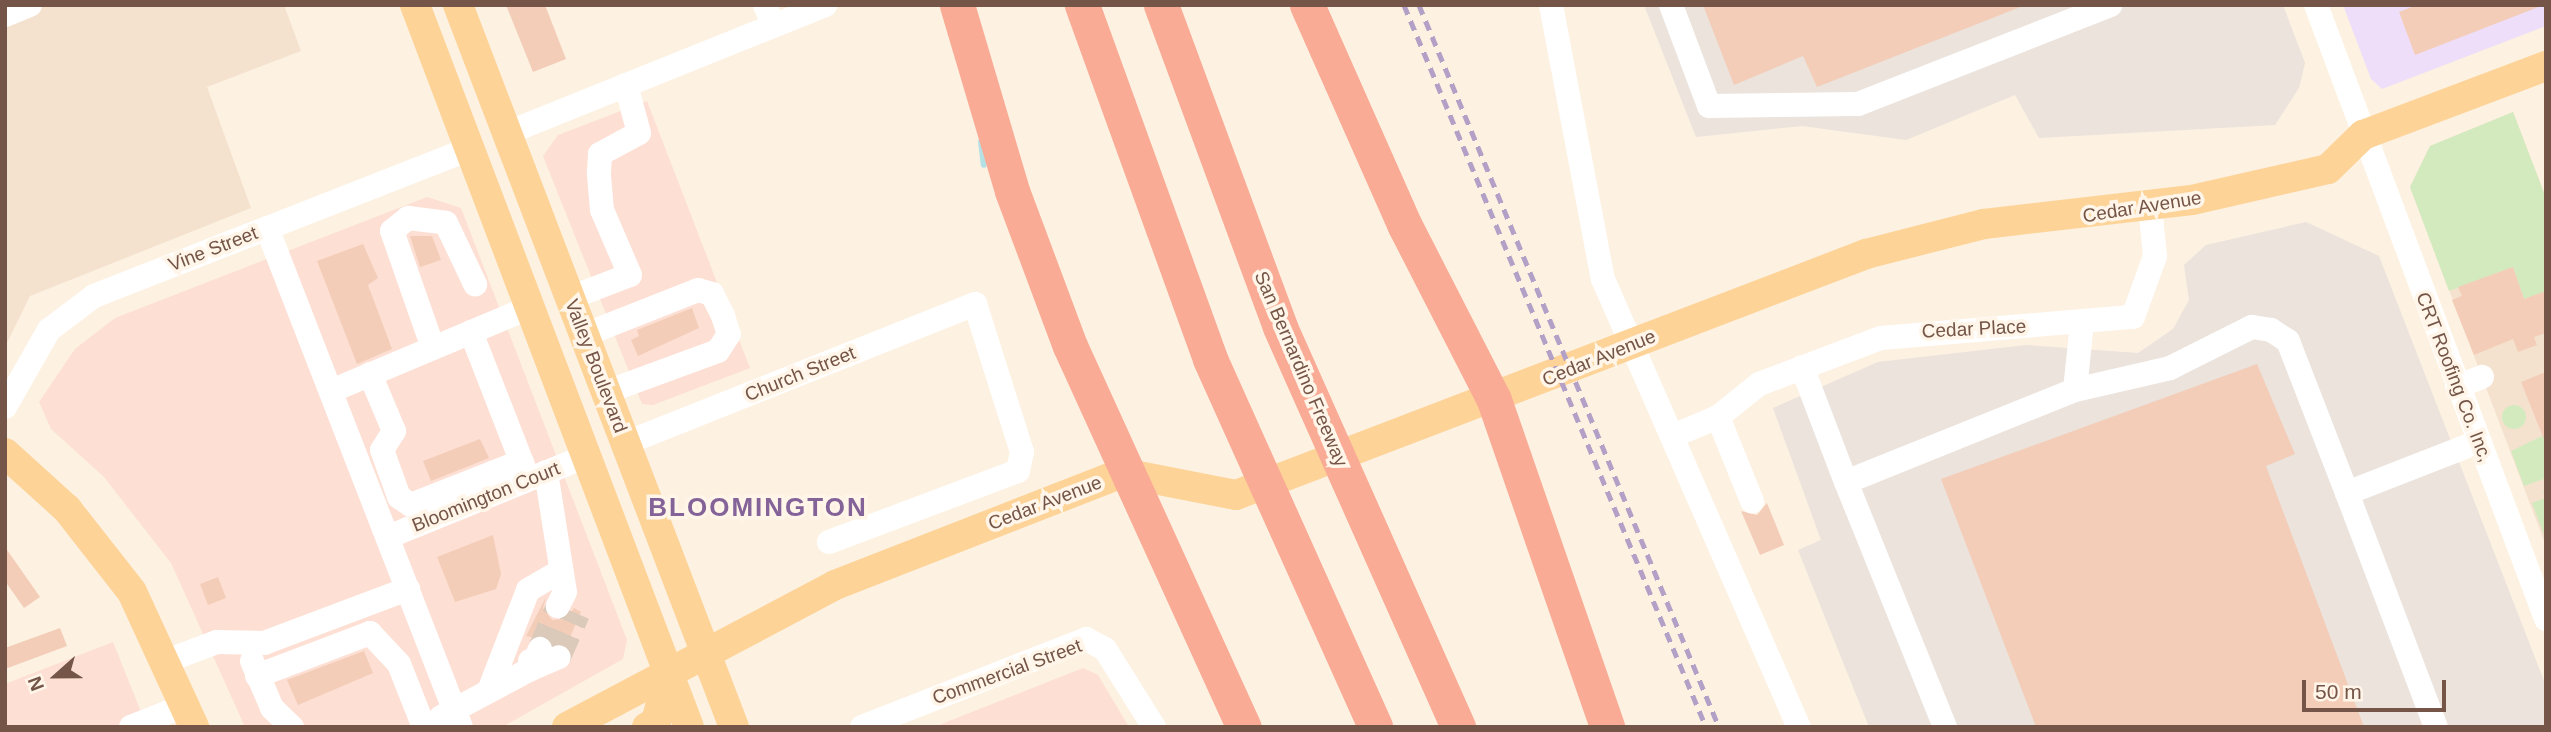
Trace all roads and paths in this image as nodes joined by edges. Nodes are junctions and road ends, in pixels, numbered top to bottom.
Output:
1 (30, 5) edge
2 (415, 5) edge
3 (458, 5) edge
4 (825, 5) edge
5 (957, 5) edge
6 (1082, 5) edge
7 (1161, 5) edge
8 (1307, 5) edge
9 (1551, 5) edge
10 (1671, 5) edge
11 (2110, 5) edge
12 (2316, 5) edge
13 (5, 15) edge
14 (769, 15) edge
15 (2546, 66) edge
16 (626, 85) junction
17 (507, 133) junction
18 (2363, 135) junction
19 (469, 149) junction
20 (2150, 205) junction
21 (267, 228) junction
22 (475, 284) dead end
23 (570, 298) junction
24 (528, 308) junction
25 (2082, 323) junction
26 (471, 332) junction
27 (584, 334) junction
28 (433, 348) junction
29 (1802, 367) junction
30 (370, 374) junction
31 (2482, 377) dead end
32 (2457, 387) junction
33 (2075, 390) junction
34 (331, 391) junction
35 (606, 391) junction
36 (1506, 395) junction
37 (5, 407) edge
38 (1718, 416) junction
39 (1675, 435) junction
40 (2478, 442) junction
41 (626, 443) junction
42 (5, 453) edge
43 (584, 457) junction
44 (532, 471) junction
45 (1123, 473) junction
46 (1846, 482) junction
47 (2347, 494) junction
48 (1752, 501) dead end
49 (388, 537) junction
50 (829, 542) dead end
51 (408, 589) junction
52 (2546, 619) edge
53 (247, 644) junction
54 (704, 652) junction
55 (539, 655) tunnel mouth
56 (169, 660) junction
57 (668, 672) junction
58 (257, 676) junction
59 (491, 688) junction
60 (190, 716) edge
61 (458, 719) edge
62 (420, 726) edge
63 (131, 727) edge
64 (206, 727) edge
65 (292, 727) edge
66 (567, 727) edge
67 (647, 727) edge
68 (690, 727) edge
69 (734, 727) edge
70 (862, 727) edge
71 (1154, 727) edge
72 (1244, 727) edge
73 (1375, 727) edge
74 (1458, 727) edge
75 (1607, 727) edge
76 (1799, 727) edge
77 (1945, 727) edge
78 (2436, 727) edge

1 - 13 street
2 - 19 main road
3 - 17 main road, Valley Boulevard
4 - 14 street
5 - 45 highway
6 - 73 highway
7 - 74 highway, San Bernardino Freeway
8 - 36 highway
9 - 39 street
10 - 11 street
12 - 18 street, CRT Roofing Co. Inc,
14 - 16 street
15 - 18 main road, Cedar Avenue
16 - 17 street
16 - 23 street
17 - 23 main road, Valley Boulevard
18 - 20 main road, Cedar Avenue
18 - 32 street, CRT Roofing Co. Inc,
19 - 21 street, Vine Street
19 - 24 main road
20 - 25 street, Cedar Place
20 - 36 main road, Cedar Avenue
21 - 34 street
21 - 37 street, Vine Street
22 - 28 street
23 - 27 main road, Valley Boulevard
24 - 26 street
24 - 43 main road
25 - 29 street, Cedar Place
25 - 33 street
26 - 28 street
26 - 44 street
27 - 35 main road, Valley Boulevard
27 - 35 street
28 - 30 street
29 - 38 street, Cedar Place
29 - 46 street
30 - 34 street
30 - 44 street
31 - 32 street
32 - 40 street, CRT Roofing Co. Inc,
33 - 46 street
33 - 47 street
34 - 49 street
35 - 41 main road, Valley Boulevard
36 - 45 main road, Cedar Avenue
36 - 75 highway
38 - 39 street, Cedar Place
38 - 48 street
39 - 76 street
40 - 47 street
40 - 52 street, CRT Roofing Co. Inc,
41 - 50 street, Church Street
41 - 54 main road, Valley Boulevard
42 - 56 main road
43 - 44 street, Bloomington Court
43 - 57 main road
44 - 49 street, Bloomington Court
44 - 59 street
45 - 54 main road, Cedar Avenue
45 - 72 highway
46 - 77 street
47 - 78 street
49 - 51 street
51 - 53 street
51 - 61 street
53 - 56 street
53 - 58 street
54 - 57 main road, Cedar Avenue
54 - 69 main road, Valley Boulevard
55 - 59 street
56 - 60 main road
57 - 66 main road, Cedar Avenue
57 - 67 main road
57 - 68 main road
58 - 62 street
58 - 65 street
59 - 61 street
60 - 63 street
60 - 64 main road
61 - 62 street
70 - 71 street, Commercial Street

